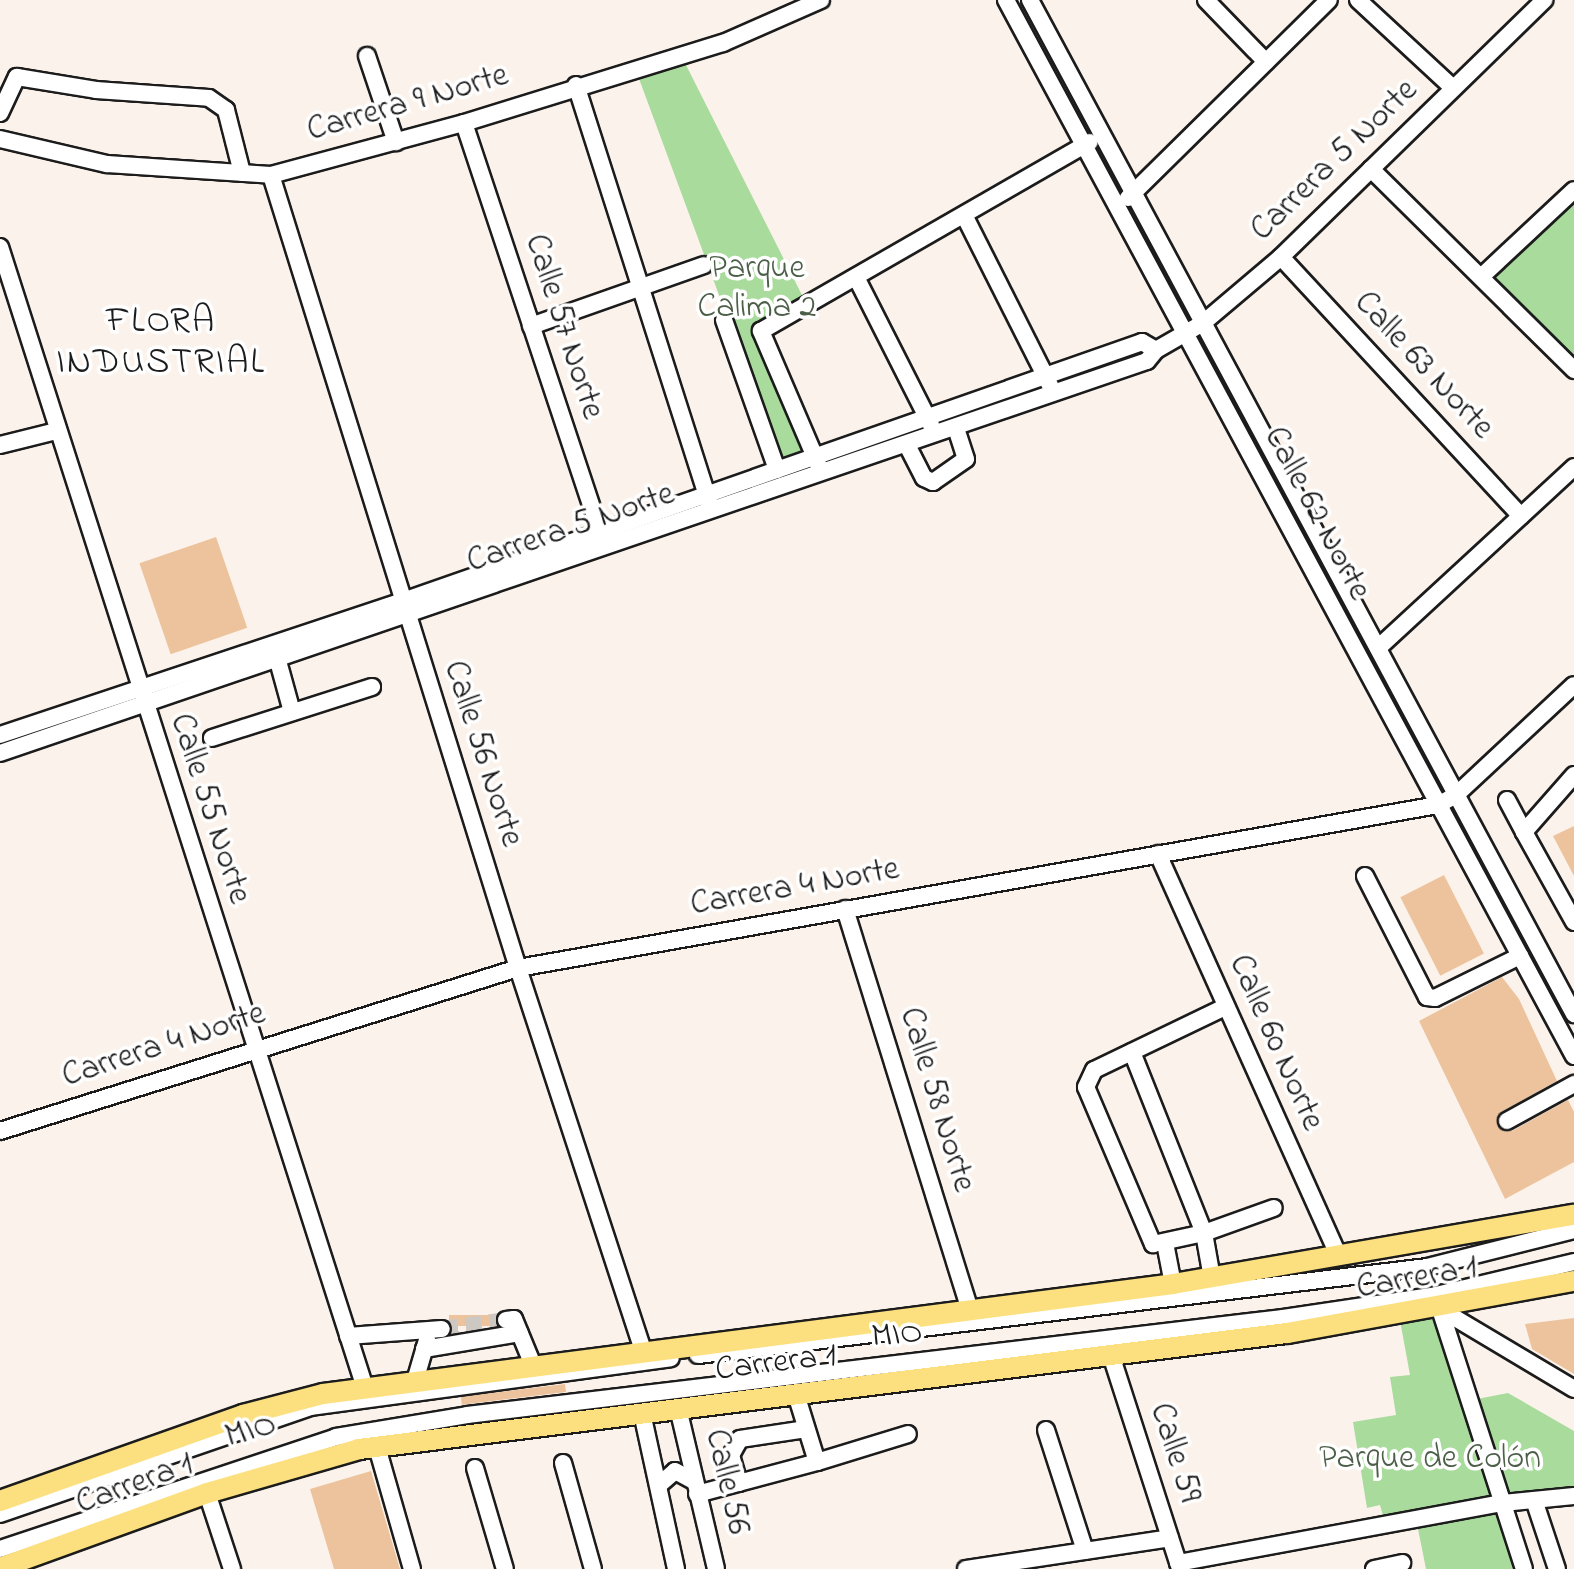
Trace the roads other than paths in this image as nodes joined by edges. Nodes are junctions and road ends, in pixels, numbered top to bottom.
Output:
1 (821, 0) edge
2 (1006, 0) edge
3 (1030, 0) edge
4 (1206, 0) edge
5 (1329, 0) edge
6 (1358, 0) edge
7 (1544, 0) edge
8 (367, 56) dead end
9 (1266, 62) junction
10 (576, 85) junction
11 (1453, 88) junction
12 (0, 113) edge
13 (464, 123) junction
14 (1102, 135) junction
15 (0, 139) edge
16 (396, 142) junction
17 (1084, 146) junction
18 (1371, 169) junction
19 (242, 173) junction
20 (271, 175) junction
21 (1574, 190) edge
22 (1134, 192) junction
23 (1119, 207) junction
24 (964, 215) junction
25 (0, 247) edge
26 (1281, 257) junction
27 (704, 265) dead end
28 (856, 277) junction
29 (1481, 277) junction
30 (640, 290) junction
31 (724, 320) dead end
32 (1203, 323) junction
33 (531, 326) junction
34 (1186, 335) junction
35 (1156, 350) junction
36 (1574, 370) edge
37 (1045, 376) junction
38 (1055, 395) junction
39 (928, 417) junction
40 (956, 428) junction
41 (56, 431) junction
42 (934, 435) junction
43 (0, 445) edge
44 (907, 445) junction
45 (815, 456) junction
46 (1574, 467) edge
47 (777, 470) junction
48 (822, 474) junction
49 (706, 494) junction
50 (713, 511) junction
51 (1521, 516) junction
52 (597, 529) junction
53 (606, 550) junction
54 (405, 609) junction
55 (1378, 648) junction
56 (278, 661) junction
57 (1574, 685) edge
58 (372, 687) dead end
59 (141, 694) junction
60 (292, 712) junction
61 (0, 735) edge
62 (212, 738) dead end
63 (0, 753) edge
64 (1574, 775) edge
65 (1456, 795) junction
66 (1507, 800) dead end
67 (1438, 805) junction
68 (1524, 832) junction
69 (1158, 854) junction
70 (1365, 876) dead end
71 (845, 909) junction
72 (1574, 922) edge
73 (1520, 956) junction
74 (518, 968) junction
75 (1225, 1007) junction
76 (1574, 1014) edge
77 (255, 1047) junction
78 (1132, 1052) junction
79 (1574, 1056) edge
80 (1574, 1084) edge
81 (1507, 1121) dead end
82 (0, 1131) edge
83 (1274, 1208) dead end
84 (1574, 1215) edge
85 (1574, 1230) edge
86 (1204, 1233) junction
87 (1165, 1243) junction
88 (1339, 1256) junction
89 (1574, 1262) edge
90 (1212, 1278) junction
91 (1574, 1281) edge
92 (1173, 1284) junction
93 (969, 1308) junction
94 (1440, 1309) junction
95 (506, 1320) dead end
96 (520, 1333) junction
97 (348, 1336) junction
98 (424, 1349) junction
99 (643, 1350) junction
100 (1111, 1355) junction
101 (533, 1365) junction
102 (415, 1381) junction
103 (365, 1388) junction
104 (1574, 1389) edge
105 (796, 1394) junction
106 (678, 1408) junction
107 (642, 1413) junction
108 (806, 1429) junction
109 (1046, 1430) dead end
110 (908, 1434) dead end
111 (377, 1447) junction
112 (817, 1462) junction
113 (563, 1463) dead end
114 (475, 1468) dead end
115 (739, 1483) junction
116 (659, 1485) junction
117 (696, 1487) junction
118 (207, 1493) junction
119 (1574, 1496) edge
120 (1534, 1500) junction
121 (0, 1501) edge
122 (1503, 1503) junction
123 (0, 1514) edge
124 (1170, 1538) junction
125 (0, 1549) edge
126 (1085, 1551) junction
127 (1402, 1563) dead end
128 (1011, 1566) edge
129 (1179, 1566) edge
130 (0, 1568) edge
131 (232, 1569) edge
132 (412, 1569) edge
133 (505, 1569) edge
134 (593, 1569) edge
135 (676, 1569) edge
136 (716, 1569) edge
137 (966, 1569) edge
138 (1374, 1569) edge
139 (1524, 1569) edge
140 (1557, 1569) edge

1 - 10 street, Carrera 9 Norte
2 - 17 street, Calle 62 Norte
3 - 14 street, Calle 62 Norte
4 - 9 street
5 - 9 street
6 - 11 street
7 - 11 street, Carrera 5 Norte
8 - 16 street
9 - 22 street
10 - 13 street, Carrera 9 Norte
10 - 30 street
11 - 18 street, Carrera 5 Norte
12 - 19 street
13 - 16 street, Carrera 9 Norte
13 - 33 street, Calle 57 Norte
14 - 17 street
14 - 22 street, Calle 62 Norte
15 - 19 street, Carrera 9 Norte
16 - 20 street, Carrera 9 Norte
17 - 23 street, Calle 62 Norte
17 - 24 street
18 - 26 street, Carrera 5 Norte
18 - 29 street
19 - 20 street, Carrera 9 Norte
20 - 54 street, Calle 56 Norte
21 - 29 street
22 - 23 street
22 - 32 street, Calle 62 Norte
23 - 34 street, Calle 62 Norte
24 - 28 street
24 - 37 street
25 - 41 street, Calle 55 Norte
26 - 32 street, Carrera 5 Norte
26 - 51 street, Calle 63 Norte
27 - 30 street
28 - 39 street
28 - 45 street
29 - 36 street
30 - 33 street
30 - 49 street
31 - 47 street
32 - 34 street, Carrera 5 Norte
32 - 55 street, Calle 62 Norte
33 - 52 street, Calle 57 Norte
34 - 35 street, Carrera 5 Norte
34 - 67 street, Calle 62 Norte
35 - 37 street, Carrera 5 Norte
35 - 38 street, Carrera 5 Norte
37 - 38 street
37 - 39 street, Carrera 5 Norte
38 - 40 street, Carrera 5 Norte
39 - 42 street
39 - 45 street, Carrera 5 Norte
40 - 42 street, Carrera 5 Norte
40 - 44 street
41 - 43 street
41 - 59 street, Calle 55 Norte
42 - 44 street, Carrera 5 Norte
44 - 48 street, Carrera 5 Norte
45 - 47 street, Carrera 5 Norte
45 - 48 street
46 - 51 street
47 - 49 street, Carrera 5 Norte
48 - 50 street, Carrera 5 Norte
49 - 50 street
49 - 52 street, Carrera 5 Norte
50 - 53 street, Carrera 5 Norte
51 - 55 street
52 - 53 street, Calle 57 Norte
52 - 54 street, Carrera 5 Norte
53 - 54 street, Carrera 5 Norte
54 - 56 street, Carrera 5 Norte
54 - 59 street, Carrera 5 Norte
54 - 74 street, Calle 56 Norte
55 - 65 street, Calle 62 Norte
56 - 59 street, Carrera 5 Norte
56 - 60 street
57 - 65 street, Carrera 4 Norte
58 - 60 street
59 - 61 street, Carrera 5 Norte
59 - 63 street, Carrera 5 Norte
59 - 77 street, Calle 55 Norte
60 - 62 street
64 - 68 street
65 - 67 street, Carrera 4 Norte
65 - 76 street, Calle 62 Norte
66 - 68 street
67 - 69 street, Carrera 4 Norte
67 - 73 street, Calle 62 Norte
68 - 72 street
69 - 71 street, Carrera 4 Norte
69 - 75 street, Calle 60 Norte
70 - 73 street
71 - 74 street, Carrera 4 Norte
71 - 93 street, Calle 58 Norte
73 - 79 street, Calle 62 Norte
74 - 77 street, Carrera 4 Norte
74 - 99 street, Calle 56 Norte
75 - 78 street
75 - 88 street, Calle 60 Norte
77 - 82 street, Carrera 4 Norte
77 - 97 street, Calle 55 Norte
78 - 86 street
78 - 87 street
80 - 81 street
83 - 86 street
84 - 88 main road, Carrera 1
85 - 123 street, MIO
86 - 87 street
86 - 90 street
87 - 92 street
88 - 90 main road, Carrera 1
89 - 125 street, MIO
90 - 92 main road, Carrera 1
91 - 94 main road, Carrera 1
92 - 93 main road, Carrera 1
93 - 99 main road, Carrera 1
94 - 100 main road, Carrera 1
94 - 104 street
94 - 122 street
95 - 96 street
96 - 98 street
96 - 101 street
97 - 98 street
97 - 103 street, Calle 55 Norte
98 - 102 street
99 - 101 main road, Carrera 1
100 - 105 main road, Carrera 1
100 - 124 street, Calle 59
101 - 102 main road, Carrera 1
102 - 103 main road, Carrera 1
103 - 121 main road, Carrera 1
105 - 106 main road, Carrera 1
105 - 108 street
106 - 107 main road, Carrera 1
106 - 117 street, Calle 56
107 - 111 main road, Carrera 1
107 - 116 street, Calle 56
108 - 112 street
108 - 115 street
109 - 126 street
110 - 112 street
111 - 118 main road, Carrera 1
111 - 132 street
112 - 115 street
113 - 134 street
114 - 133 street
115 - 117 street
116 - 117 street
116 - 135 street, Calle 56
117 - 136 street, Calle 56
118 - 130 main road, Carrera 1
118 - 131 street
119 - 120 street
120 - 122 street
120 - 140 street
122 - 129 street
122 - 139 street
124 - 126 street
124 - 129 street, Calle 59
126 - 128 street
127 - 138 street
128 - 137 street

